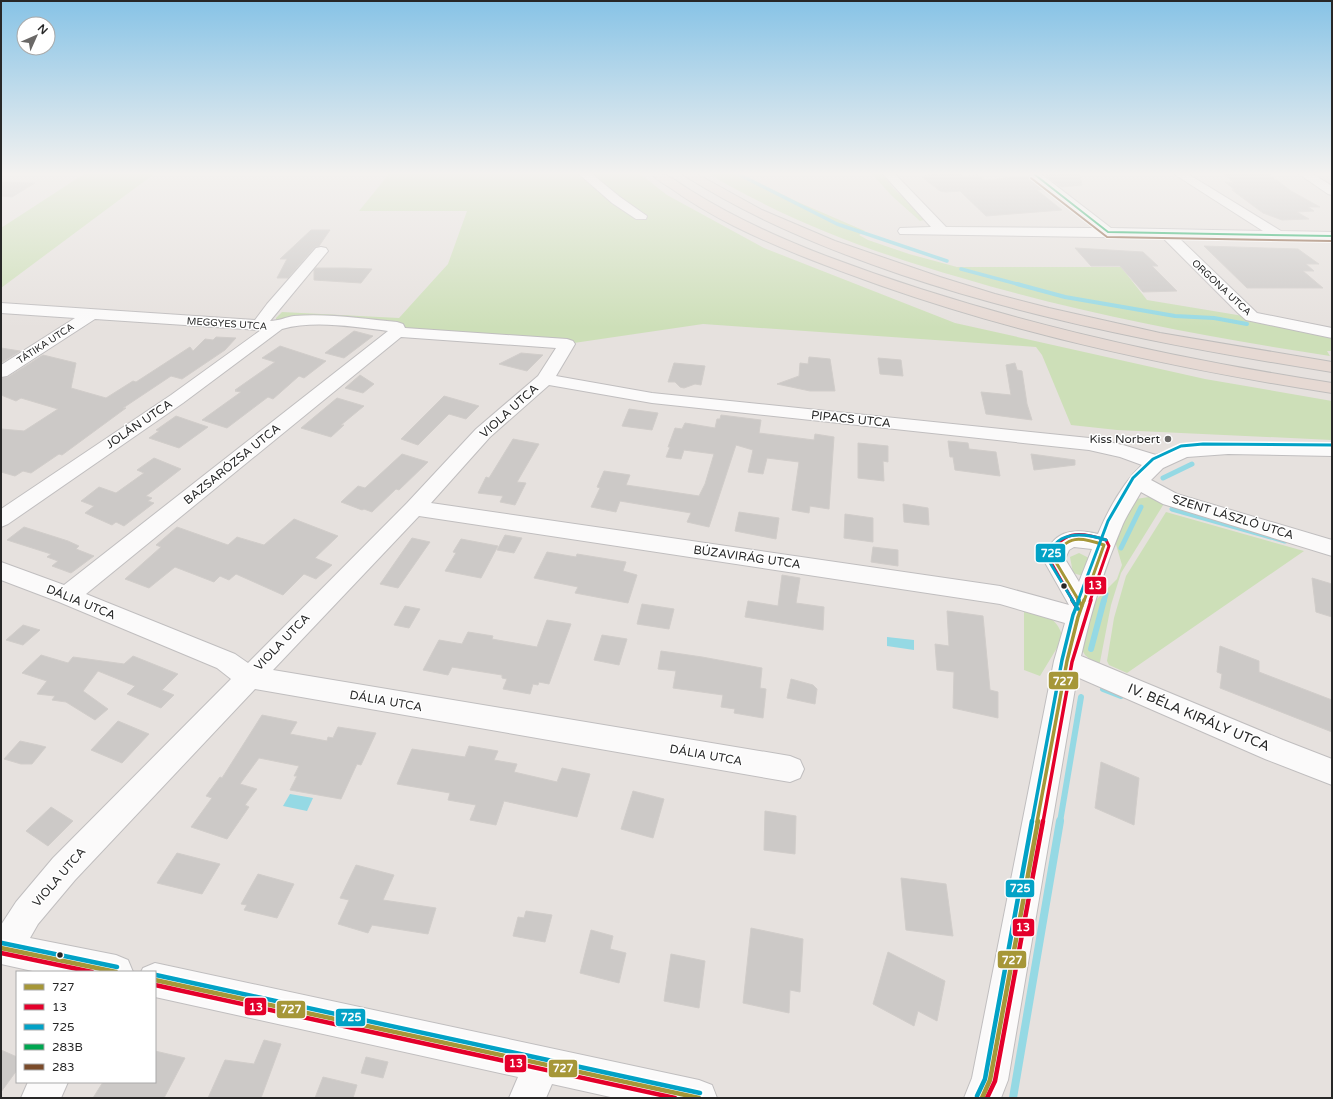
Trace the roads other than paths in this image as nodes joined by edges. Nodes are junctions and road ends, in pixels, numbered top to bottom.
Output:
1 (746, 225) edge
2 (786, 225) edge
3 (937, 225) edge
4 (1099, 225) edge
5 (1264, 225) edge
6 (941, 230) junction
7 (905, 231) dead end
8 (1108, 232) junction
9 (1167, 234) junction
10 (1278, 234) junction
11 (1332, 236) edge
12 (321, 251) dead end
13 (1, 308) edge
14 (90, 315) junction
15 (268, 325) junction
16 (397, 332) junction
17 (1332, 333) edge
18 (567, 344) joint
19 (1332, 367) edge
20 (1, 372) edge
21 (545, 379) junction
22 (1332, 388) edge
23 (1332, 450) edge
24 (1156, 463) junction
25 (1137, 481) junction
26 (414, 508) junction
27 (1, 519) edge
28 (1104, 545) junction
29 (1332, 548) edge
30 (1, 571) edge
31 (67, 596) junction
32 (1080, 612) junction
33 (1067, 661) junction
34 (248, 677) junction
35 (790, 770) dead end
36 (1332, 772) edge
37 (3, 948) edge
38 (111, 971) edge
39 (156, 980) edge
40 (542, 1065) junction
41 (49, 1083) edge
42 (39, 1098) edge
43 (527, 1098) edge
44 (699, 1098) edge
45 (982, 1098) edge

1 - 22 highway
2 - 19 highway
3 - 6 street
4 - 8 street
5 - 10 street
6 - 7 street
6 - 8 street
8 - 9 street
9 - 10 street
9 - 17 street, ORGONA UTCA
10 - 11 street
12 - 15 street
13 - 14 street, MEGGYES UTCA
14 - 15 street, MEGGYES UTCA
14 - 20 street, TÁTIKA UTCA
15 - 16 street, MEGGYES UTCA
15 - 27 street, JOLÁN UTCA
16 - 18 street, MEGGYES UTCA
16 - 31 street, BAZSARÓZSA UTCA
18 - 21 street, VIOLA UTCA
21 - 24 street, PIPACS UTCA
21 - 26 street, VIOLA UTCA
23 - 24 street
24 - 25 street
25 - 28 street
25 - 29 street, SZENT LÁSZLÓ UTCA
26 - 32 street, BÚZAVIRÁG UTCA
26 - 34 street, VIOLA UTCA
28 - 32 street
28 - 32 street
30 - 31 street, DÁLIA UTCA
31 - 34 street, DÁLIA UTCA
32 - 33 street
33 - 36 street, IV. BÉLA KIRÁLY UTCA
33 - 45 street
34 - 35 street, DÁLIA UTCA
34 - 37 street, VIOLA UTCA
37 - 38 street
39 - 40 street
40 - 43 street
40 - 44 street
41 - 42 street

